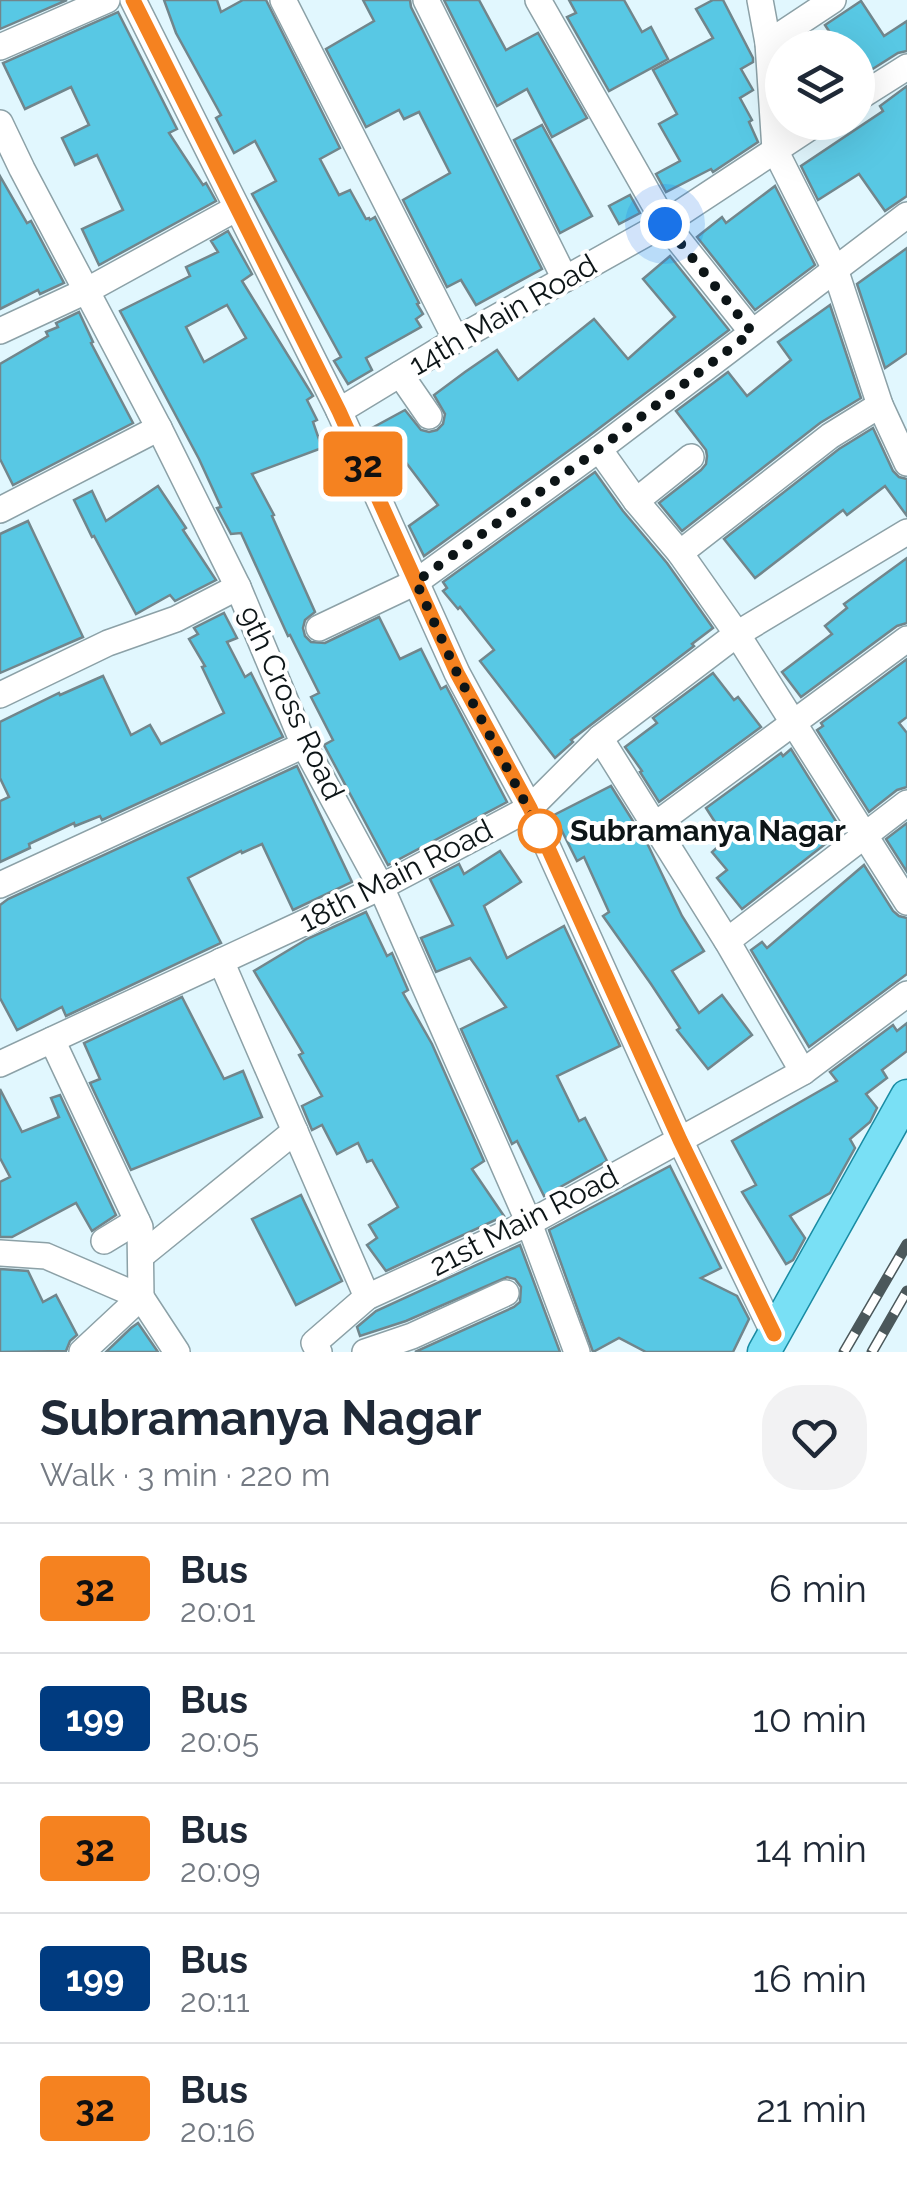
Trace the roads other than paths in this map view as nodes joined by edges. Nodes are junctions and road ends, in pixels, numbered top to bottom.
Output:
1 (107, 0) edge
2 (133, 0) edge
3 (283, 0) edge
4 (426, 0) edge
5 (538, 0) edge
6 (760, 0) edge
7 (833, 0) edge
8 (766, 30) edge
9 (788, 30) edge
10 (0, 47) edge
11 (907, 67) edge
12 (875, 87) edge
13 (0, 123) edge
14 (774, 140) edge
15 (790, 140) edge
16 (775, 150) junction
17 (11, 174) edge
18 (237, 208) junction
19 (907, 214) edge
20 (665, 224) junction
21 (836, 269) junction
22 (566, 278) junction
23 (86, 290) junction
24 (0, 331) edge
25 (752, 332) junction
26 (456, 340) junction
27 (400, 374) junction
28 (880, 405) junction
29 (339, 411) junction
30 (429, 416) dead end
31 (159, 428) junction
32 (599, 449) junction
33 (691, 457) dead end
34 (907, 463) edge
35 (636, 501) junction
36 (0, 510) edge
37 (907, 532) edge
38 (680, 552) junction
39 (416, 582) junction
40 (238, 587) junction
41 (319, 628) dead end
42 (738, 634) junction
43 (907, 639) edge
44 (0, 695) edge
45 (792, 723) junction
46 (600, 738) junction
47 (304, 745) junction
48 (907, 803) edge
49 (530, 808) junction
50 (656, 825) junction
51 (864, 835) junction
52 (0, 884) edge
53 (381, 887) junction
54 (907, 902) edge
55 (727, 941) junction
56 (221, 961) junction
57 (907, 994) edge
58 (52, 1040) junction
59 (0, 1064) edge
60 (803, 1072) junction
61 (907, 1096) edge
62 (295, 1131) junction
63 (680, 1140) junction
64 (137, 1221) junction
65 (530, 1223) junction
66 (104, 1241) dead end
67 (0, 1253) edge
68 (141, 1256) junction
69 (506, 1293) dead end
70 (141, 1297) junction
71 (367, 1297) junction
72 (769, 1343) edge
73 (82, 1352) edge
74 (177, 1352) edge
75 (319, 1352) edge
76 (365, 1352) edge
77 (577, 1352) edge

1 - 10 street
2 - 18 street
3 - 26 street
4 - 22 street
5 - 20 street
6 - 8 street
7 - 9 street
11 - 12 street
13 - 17 street, 9th Cross Road
14 - 16 street
15 - 16 street, 14th Main Road
16 - 20 street, 14th Main Road
16 - 21 street
17 - 23 street, 9th Cross Road
18 - 23 street
18 - 29 street
19 - 21 street
20 - 22 street, 14th Main Road
20 - 25 street
21 - 25 street
21 - 28 street
22 - 26 street, 14th Main Road
23 - 24 street
23 - 31 street, 9th Cross Road
25 - 32 street
26 - 27 street, 14th Main Road
27 - 29 street, 14th Main Road
27 - 30 street
28 - 34 street
28 - 38 street
29 - 39 street
31 - 36 street
31 - 40 street, 9th Cross Road
32 - 35 street
32 - 39 street
33 - 35 street
35 - 38 street
37 - 42 street, 18th Main Road
38 - 42 street
39 - 41 street
39 - 49 street
40 - 44 street
40 - 47 street, 9th Cross Road
42 - 45 street
42 - 46 street, 18th Main Road
43 - 45 street
45 - 50 street
45 - 51 street
46 - 49 street, 18th Main Road
46 - 50 street
47 - 52 street
47 - 53 street, 9th Cross Road
48 - 51 street
49 - 53 street, 18th Main Road
49 - 63 street
50 - 55 street
51 - 54 street
51 - 55 street
53 - 56 street, 18th Main Road
53 - 65 street, 9th Cross Road
55 - 60 street
56 - 58 street, 18th Main Road
56 - 62 street
57 - 60 street, 21st Main Road
58 - 59 street, 18th Main Road
58 - 64 street
60 - 63 street, 21st Main Road
61 - 72 main road
62 - 68 street
62 - 71 street
63 - 65 street, 21st Main Road
63 - 72 street
64 - 66 street
64 - 68 street
65 - 71 street, 21st Main Road
65 - 77 street, 9th Cross Road
67 - 70 street
68 - 70 street
69 - 76 street
70 - 73 street
70 - 74 street
71 - 75 street, 21st Main Road

